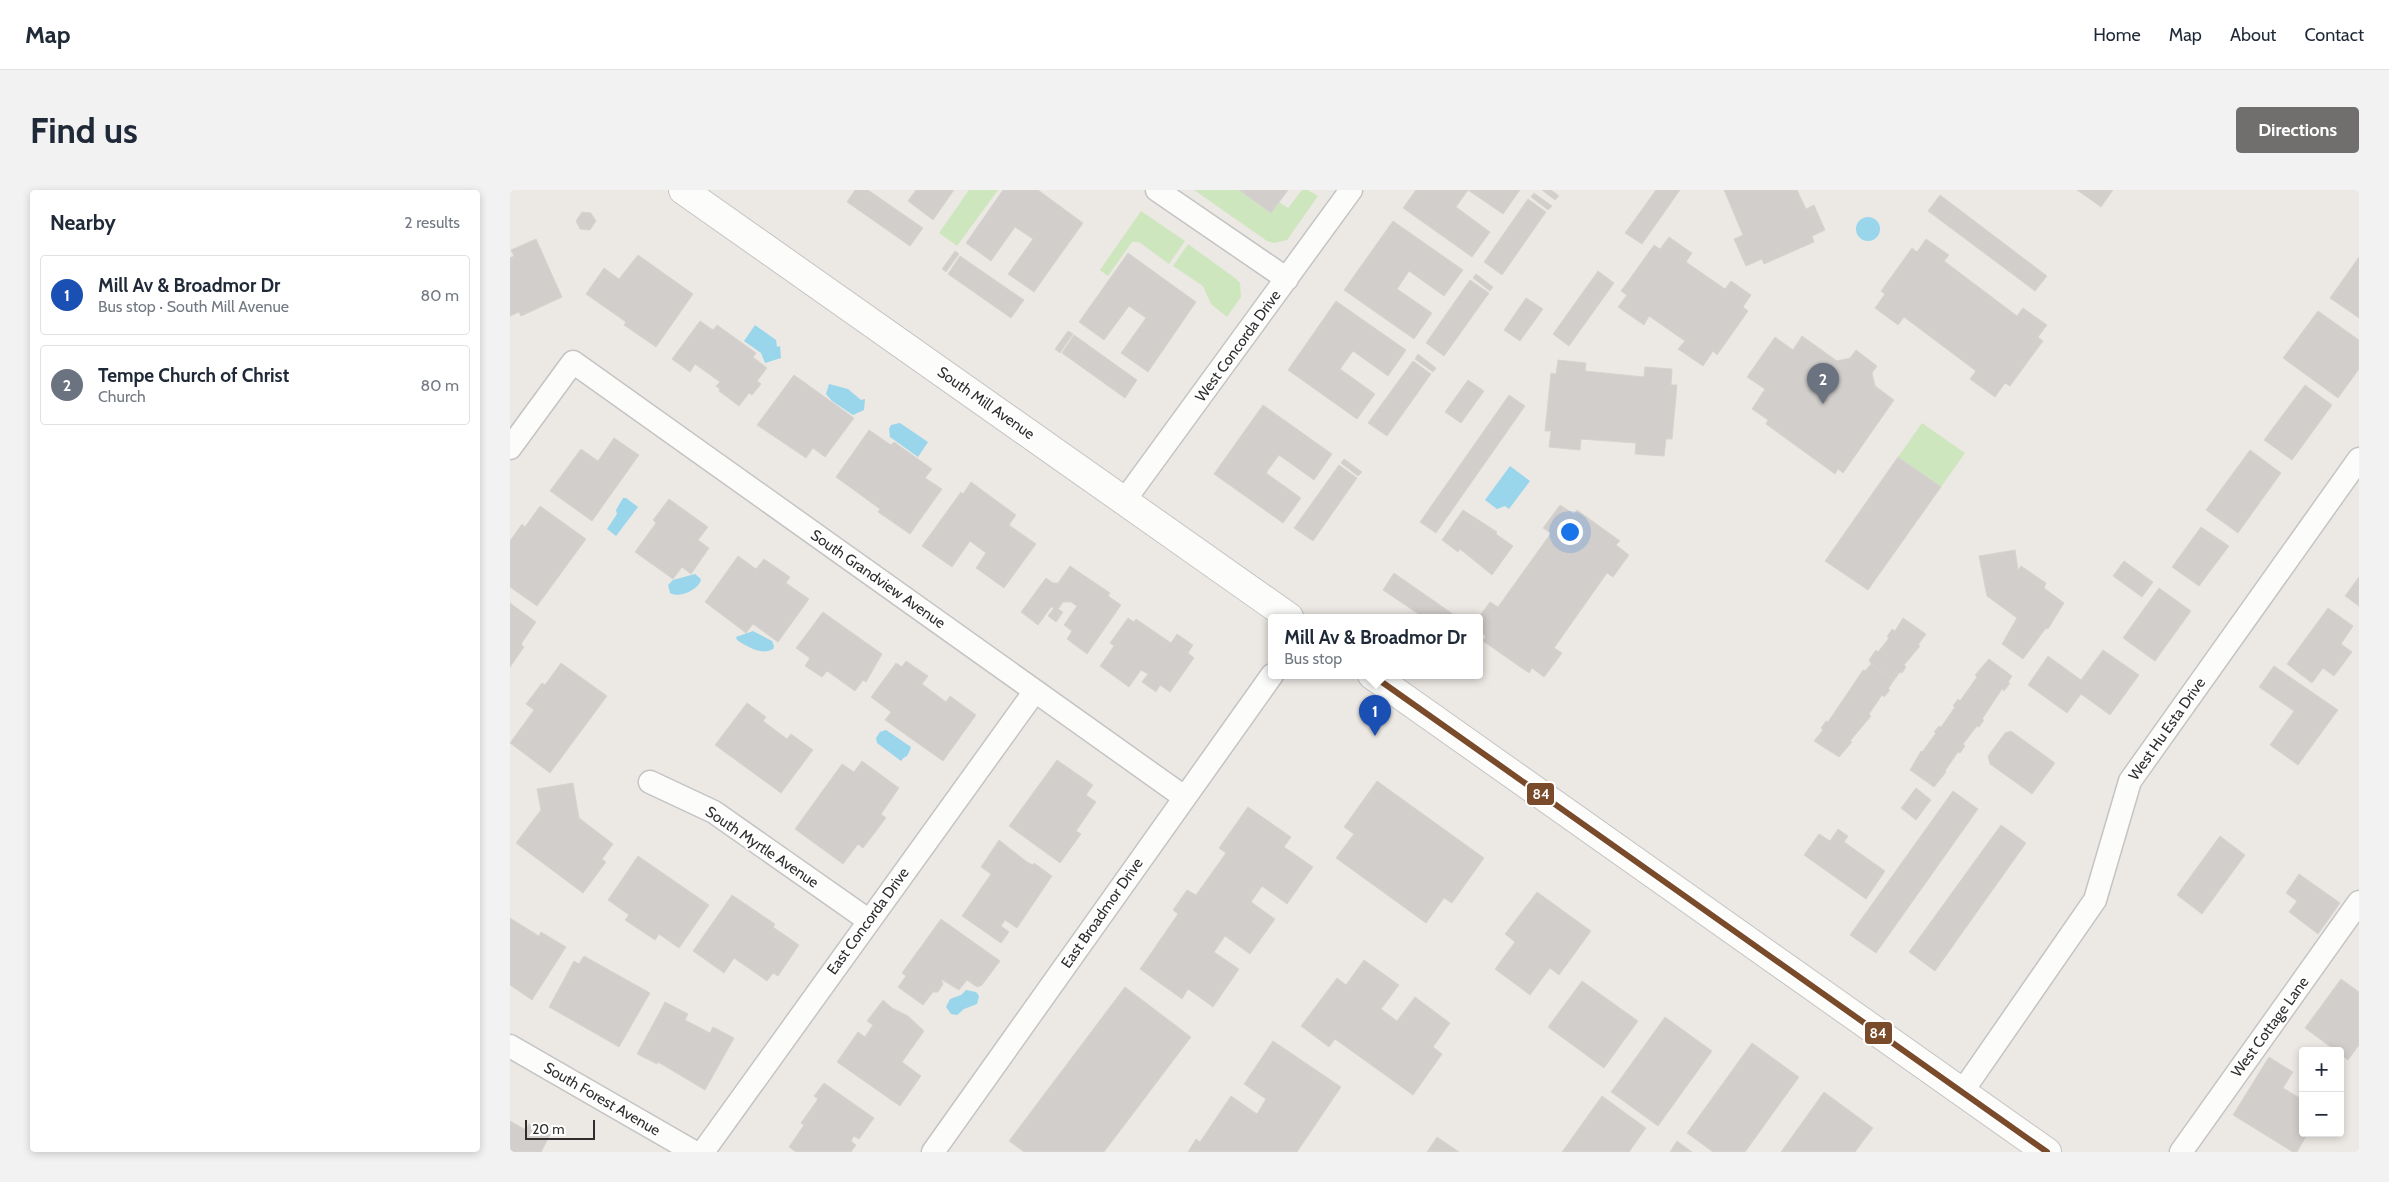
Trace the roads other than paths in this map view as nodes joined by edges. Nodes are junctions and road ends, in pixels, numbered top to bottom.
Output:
1 (683, 190) edge
2 (1157, 190) edge
3 (1351, 190) edge
4 (1287, 279) junction
5 (510, 448) edge
6 (2359, 459) edge
7 (1124, 501) junction
8 (1286, 614) edge
9 (1269, 679) edge
10 (1378, 679) edge
11 (1035, 691) junction
12 (650, 782) dead end
13 (1184, 797) junction
14 (2359, 902) edge
15 (868, 920) junction
16 (510, 1046) edge
17 (1962, 1092) junction
18 (694, 1152) edge
19 (703, 1152) edge
20 (932, 1152) edge
21 (2047, 1152) edge
22 (2181, 1152) edge

1 - 7 main road, South Mill Avenue
2 - 4 street
3 - 4 street, West Concorda Drive
4 - 7 street, West Concorda Drive
5 - 11 street, South Grandview Avenue
6 - 17 street, West Hu Esta Drive
7 - 8 main road, South Mill Avenue
9 - 13 street, East Broadmor Drive
10 - 17 main road
11 - 13 street, South Grandview Avenue
11 - 15 street, East Concorda Drive
12 - 15 street, South Myrtle Avenue
13 - 20 street, East Broadmor Drive
14 - 22 street, West Cottage Lane
15 - 19 street, East Concorda Drive
16 - 18 street, South Forest Avenue
17 - 21 main road

